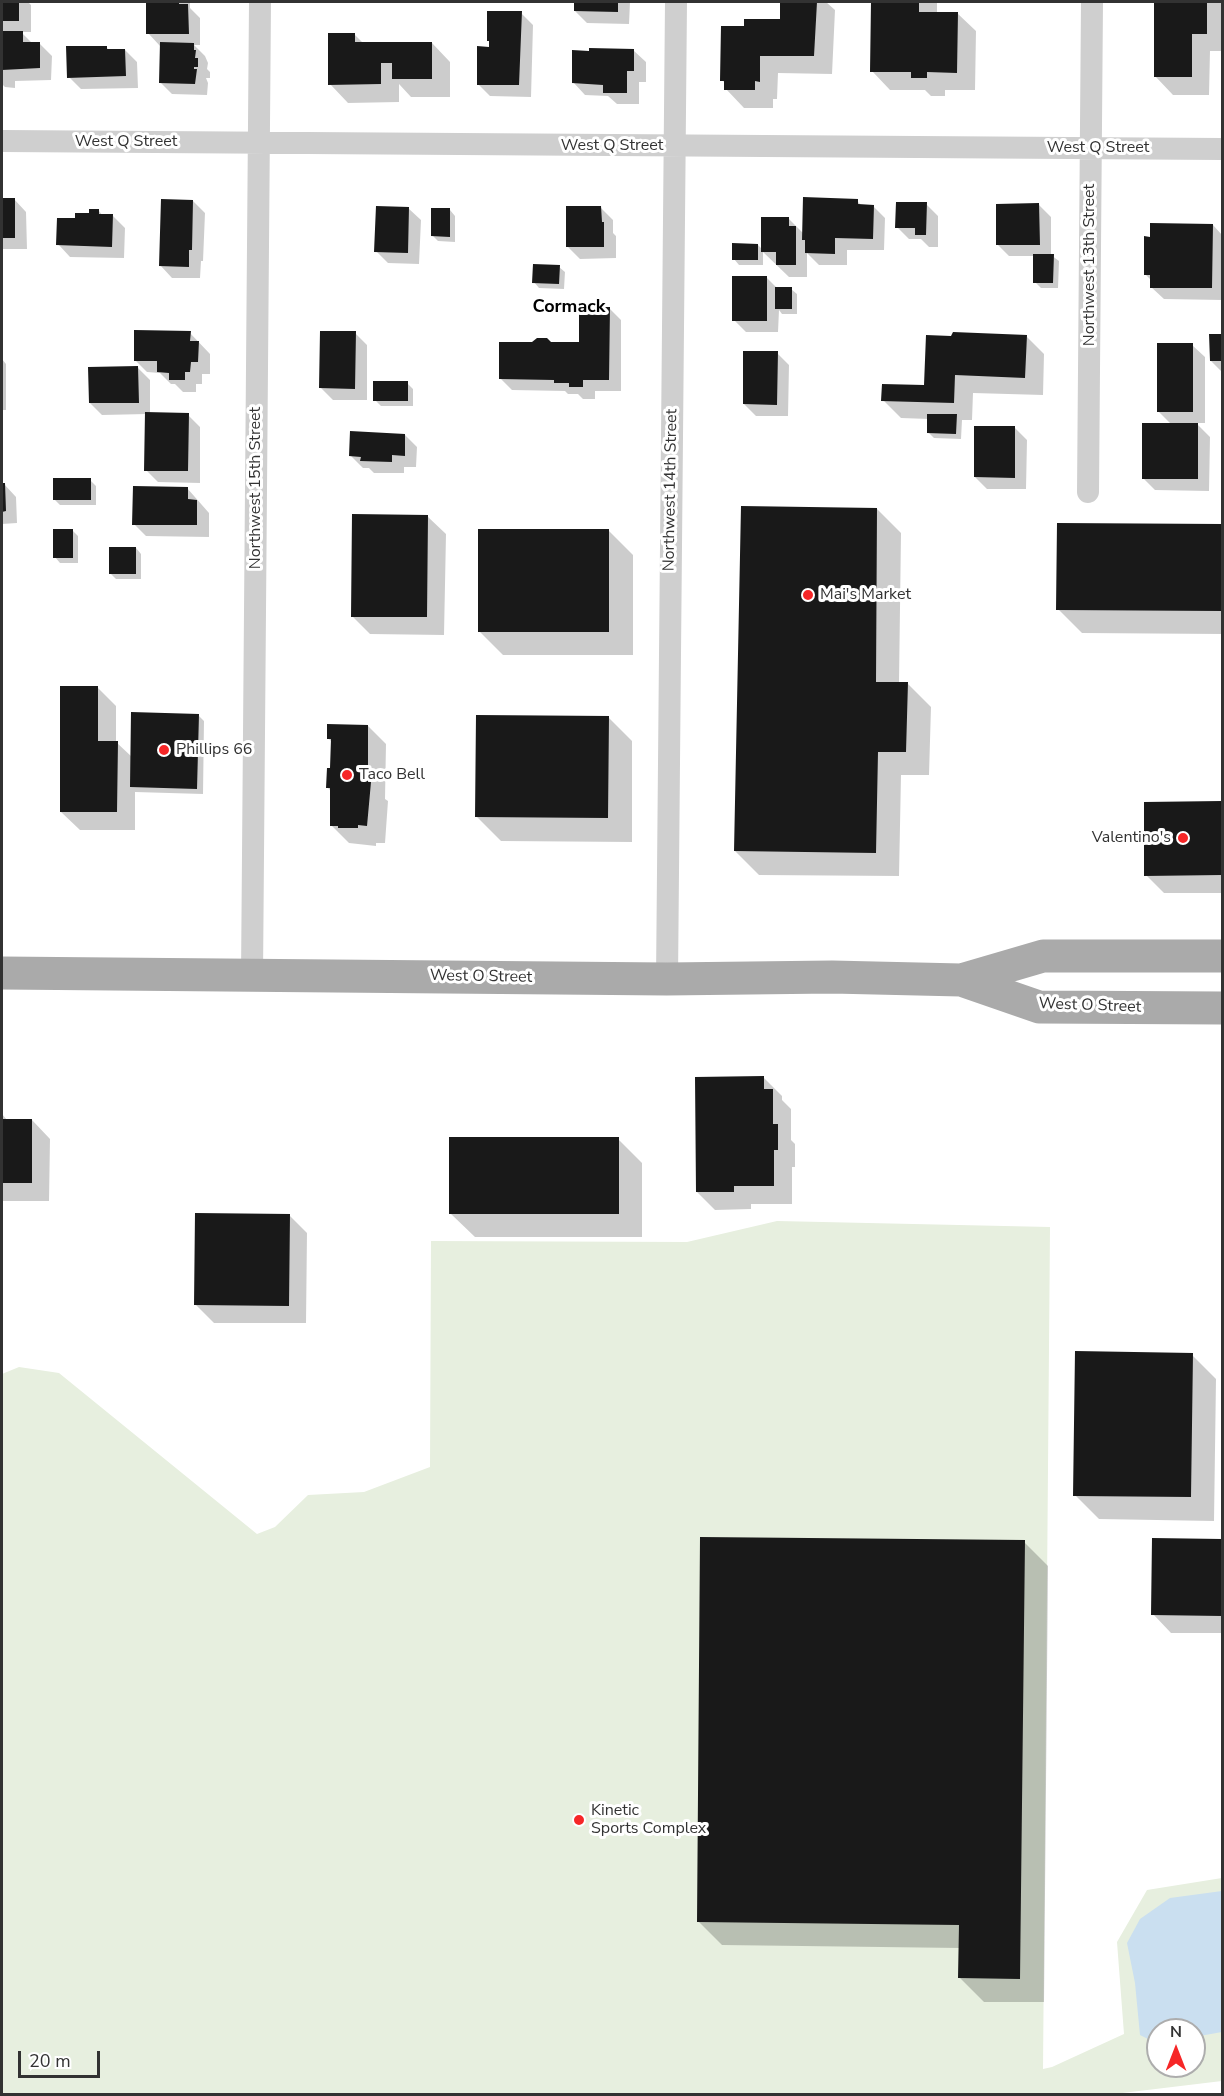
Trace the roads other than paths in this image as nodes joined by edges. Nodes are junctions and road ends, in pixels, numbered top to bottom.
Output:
1 (260, 2) edge
2 (676, 2) edge
3 (1092, 2) edge
4 (2, 141) edge
5 (259, 143) junction
6 (675, 147) junction
7 (1090, 148) junction
8 (1222, 149) edge
9 (1088, 492) dead end
10 (1222, 956) edge
11 (2, 973) edge
12 (252, 975) junction
13 (667, 979) junction
14 (961, 980) junction
15 (1222, 1008) edge

1 - 5 street, Northwest 15th Street
2 - 6 street, Northwest 14th Street
3 - 7 street, Northwest 13th Street
4 - 5 street, West Q Street
5 - 6 street, West Q Street
5 - 12 street, Northwest 15th Street
6 - 7 street, West Q Street
6 - 13 street, Northwest 14th Street
7 - 8 street, West Q Street
7 - 9 street, Northwest 13th Street
10 - 14 main road, West O Street
11 - 12 main road, West O Street
12 - 13 main road, West O Street
13 - 14 main road, West O Street
14 - 15 main road, West O Street

